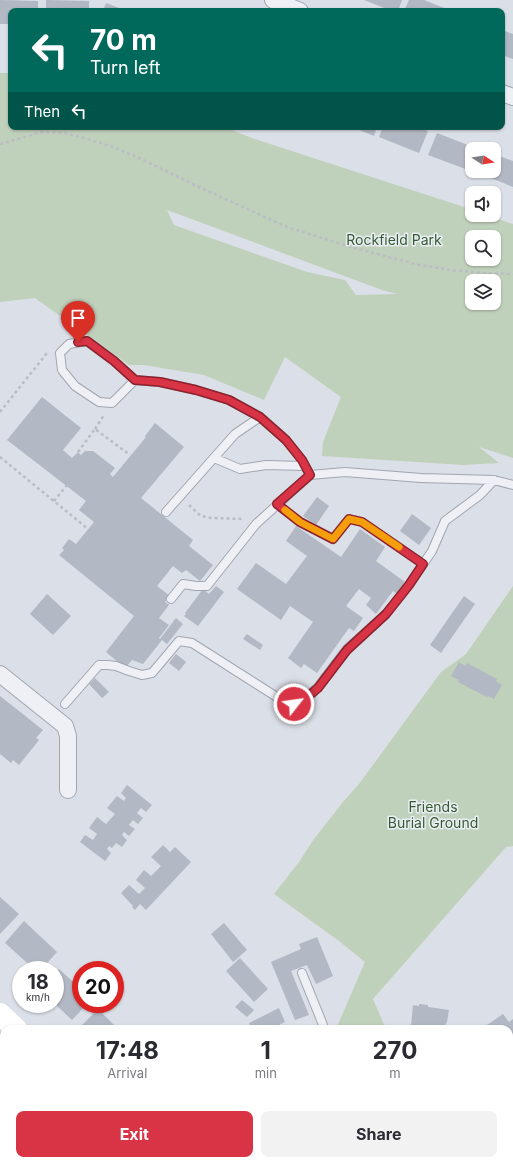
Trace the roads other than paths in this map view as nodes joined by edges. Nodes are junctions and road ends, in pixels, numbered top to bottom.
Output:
1 (273, 0) edge
2 (293, 8) edge
3 (135, 380) junction
4 (260, 417) junction
5 (214, 458) junction
6 (305, 466) junction
7 (310, 475) junction
8 (494, 480) junction
9 (513, 485) edge
10 (277, 504) junction
11 (166, 512) dead end
12 (423, 564) junction
13 (171, 599) dead end
14 (0, 674) edge
15 (65, 704) dead end
16 (68, 790) dead end
17 (302, 973) dead end
18 (0, 1014) edge
19 (12, 1025) edge
20 (323, 1025) edge

1 - 2 street
3 - 3 lane
3 - 4 lane
4 - 5 lane
4 - 6 lane
5 - 6 lane
5 - 11 lane
6 - 7 lane
7 - 8 lane
7 - 10 lane
8 - 9 lane
8 - 12 lane
10 - 12 lane
10 - 13 lane
12 - 15 lane
14 - 16 street
17 - 20 lane
18 - 19 main road

